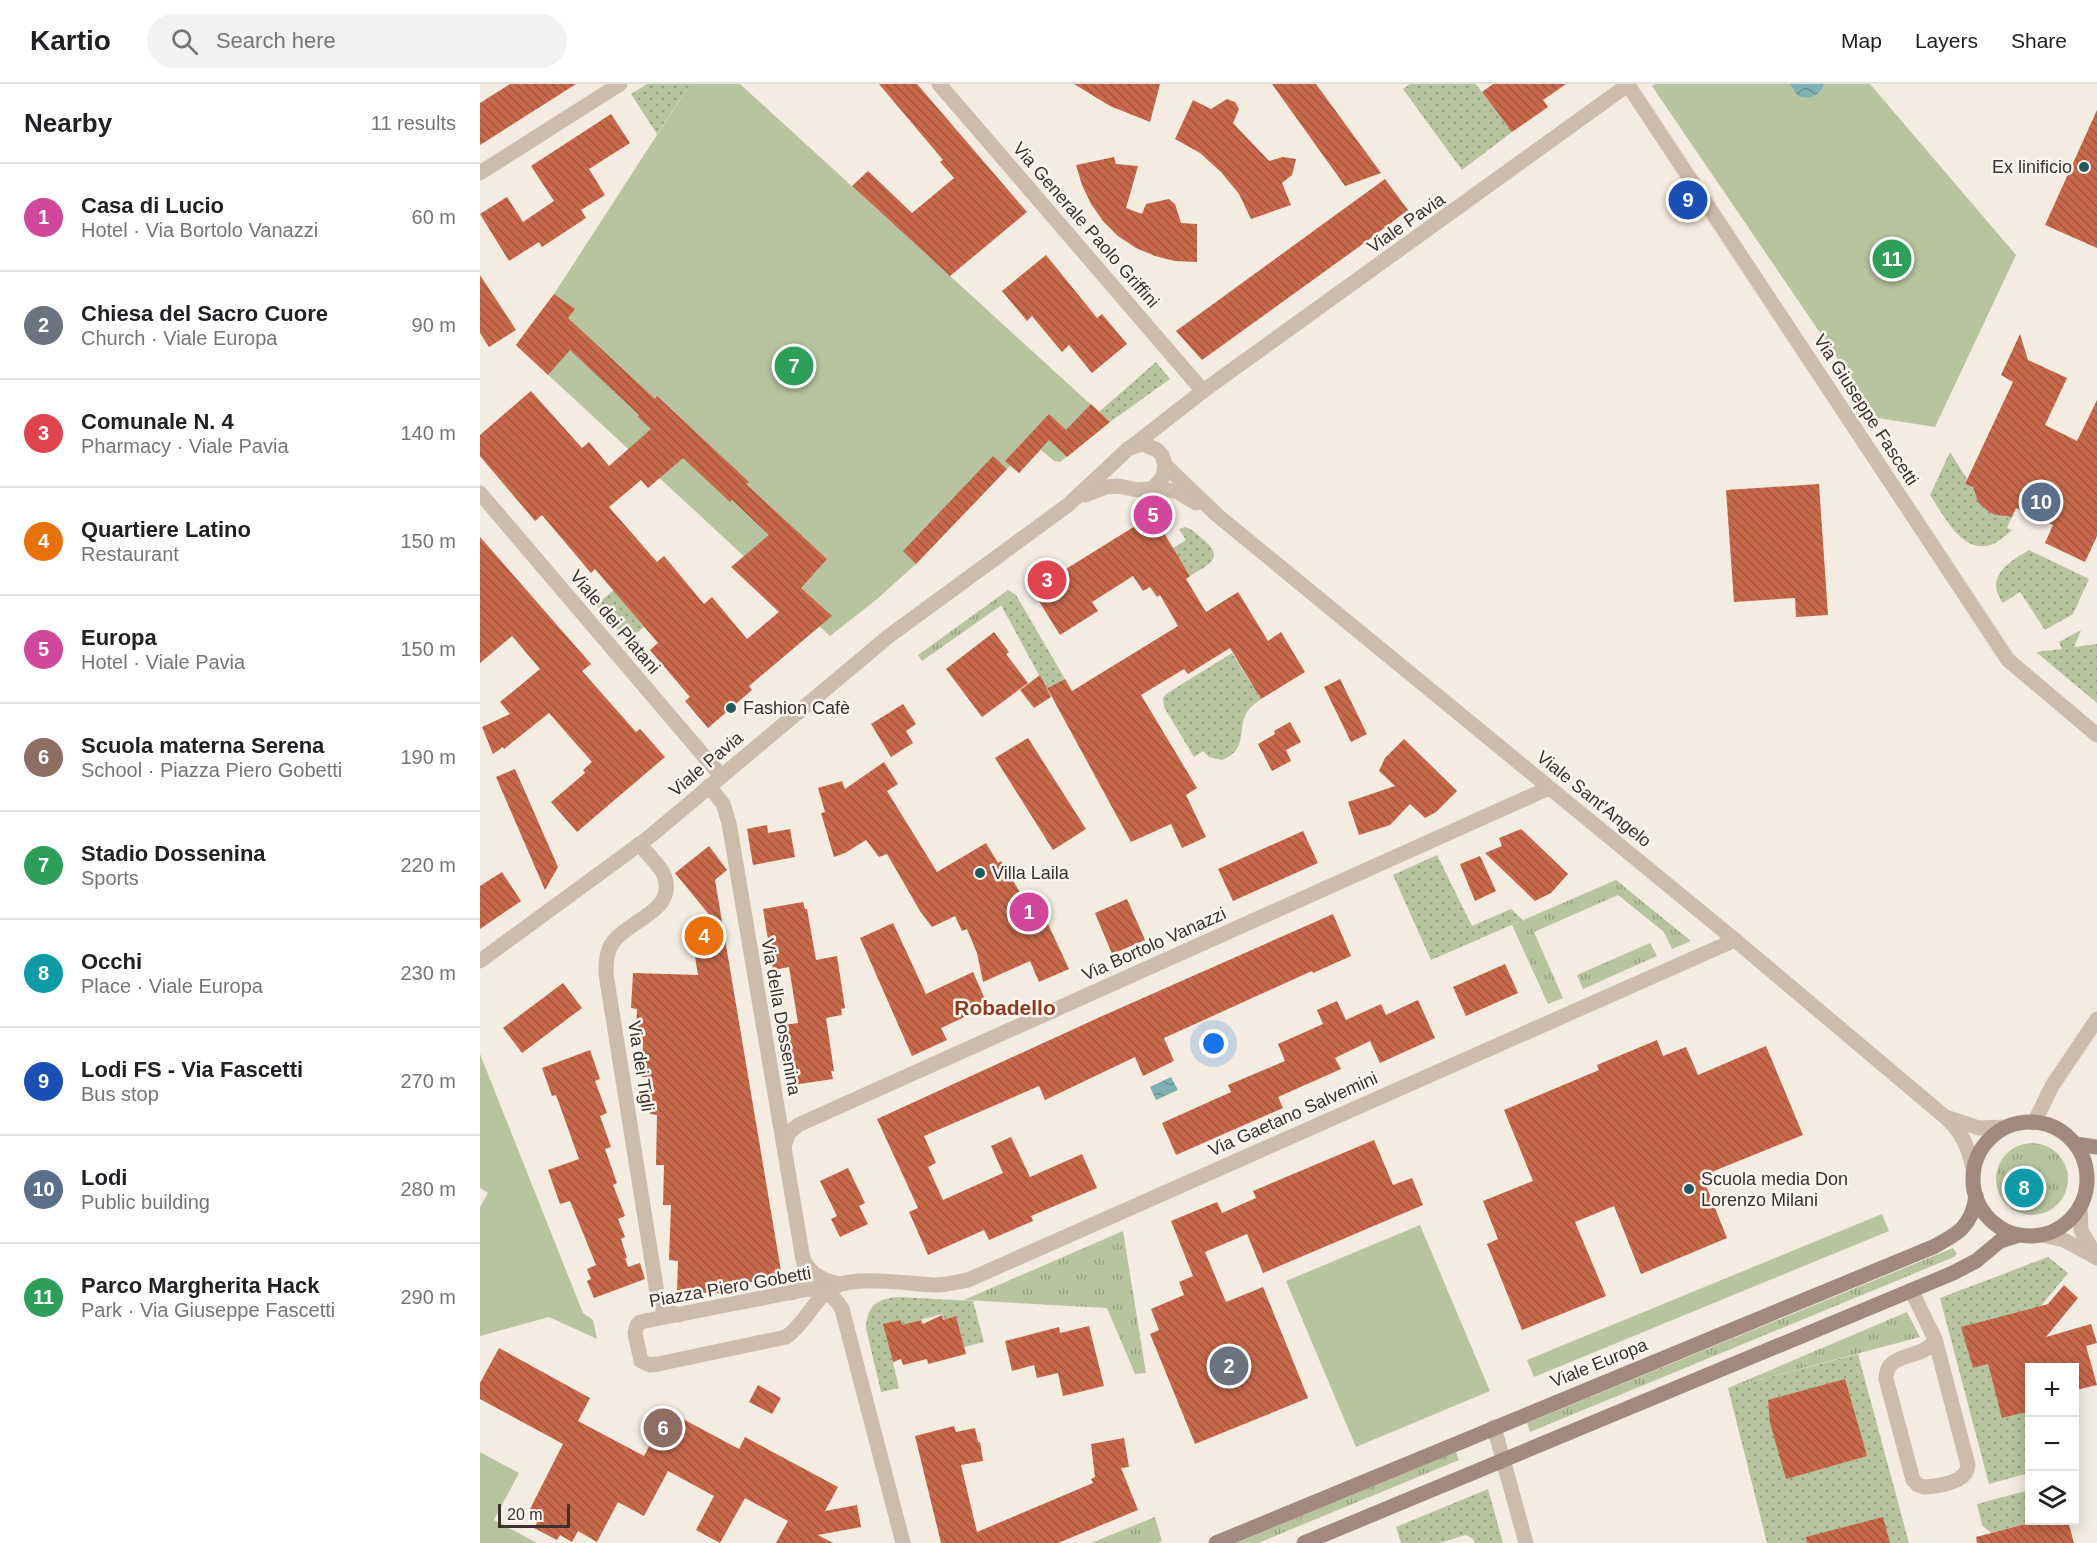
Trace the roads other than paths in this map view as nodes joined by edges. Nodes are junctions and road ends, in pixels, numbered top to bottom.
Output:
1 (620, 84) edge
2 (939, 84) edge
3 (1629, 84) edge
4 (480, 173) edge
5 (1203, 391) junction
6 (1167, 419) junction
7 (1126, 451) junction
8 (1163, 459) junction
9 (1131, 487) junction
10 (1153, 488) junction
11 (480, 493) edge
12 (1068, 505) junction
13 (1217, 515) junction
14 (2097, 735) edge
15 (715, 781) junction
16 (1550, 788) junction
17 (639, 844) junction
18 (1735, 940) junction
19 (480, 961) edge
20 (2097, 1019) edge
21 (1944, 1116) junction
22 (2034, 1123) junction
23 (2007, 1126) junction
24 (2076, 1144) junction
25 (784, 1146) junction
26 (2097, 1147) edge
27 (1973, 1169) junction
28 (2097, 1186) edge
29 (1976, 1196) junction
30 (2082, 1202) junction
31 (2019, 1234) junction
32 (2043, 1235) junction
33 (2097, 1258) edge
34 (803, 1259) junction
35 (857, 1281) junction
36 (841, 1284) junction
37 (1911, 1290) junction
38 (827, 1292) junction
39 (792, 1293) junction
40 (842, 1309) junction
41 (679, 1315) junction
42 (1935, 1339) junction
43 (1494, 1427) junction
44 (1503, 1460) junction
45 (903, 1543) edge
46 (1216, 1543) edge
47 (1304, 1543) edge
48 (1526, 1543) edge

1 - 4 street
2 - 5 street, Via Generale Paolo Griffini
3 - 5 street, Viale Pavia
3 - 14 street, Via Giuseppe Fascetti
5 - 6 street, Viale Pavia
6 - 7 street
6 - 8 street
7 - 8 street
7 - 9 street
7 - 12 street
8 - 10 street
8 - 13 street
9 - 10 street
9 - 12 street
10 - 13 street
11 - 15 street, Viale dei Platani
12 - 15 street, Viale Pavia
13 - 16 street, Viale Sant'Angelo
15 - 17 street, Viale Pavia
15 - 25 street, Via della Dossenina
16 - 18 street, Viale Sant'Angelo
16 - 25 street, Via Bortolo Vanazzi
17 - 19 street, Viale Pavia
17 - 41 street, Via dei Tigli
18 - 21 street, Viale Sant'Angelo
18 - 35 street, Via Gaetano Salvemini
20 - 22 street
21 - 23 street, Viale Sant'Angelo
21 - 27 street, Viale Sant'Angelo
22 - 23 street
22 - 24 street
23 - 27 street
24 - 26 street
24 - 30 street
25 - 34 street, Via della Dossenina
27 - 29 street
28 - 30 street
29 - 31 street
29 - 43 street, Viale Europa
30 - 32 street
30 - 33 street
31 - 32 street
31 - 37 street
32 - 33 street
34 - 36 street
34 - 39 street, Via della Dossenina
35 - 36 street, Via Gaetano Salvemini
35 - 40 street
36 - 38 street, Via Gaetano Salvemini
37 - 42 street
37 - 44 street
38 - 39 street, Piazza Piero Gobetti
38 - 40 street, Piazza Piero Gobetti
38 - 41 street, Piazza Piero Gobetti
39 - 41 street, Piazza Piero Gobetti
40 - 45 street, Piazza Piero Gobetti
42 - 42 street
43 - 44 street
43 - 46 street, Viale Europa
44 - 47 street
44 - 48 street

